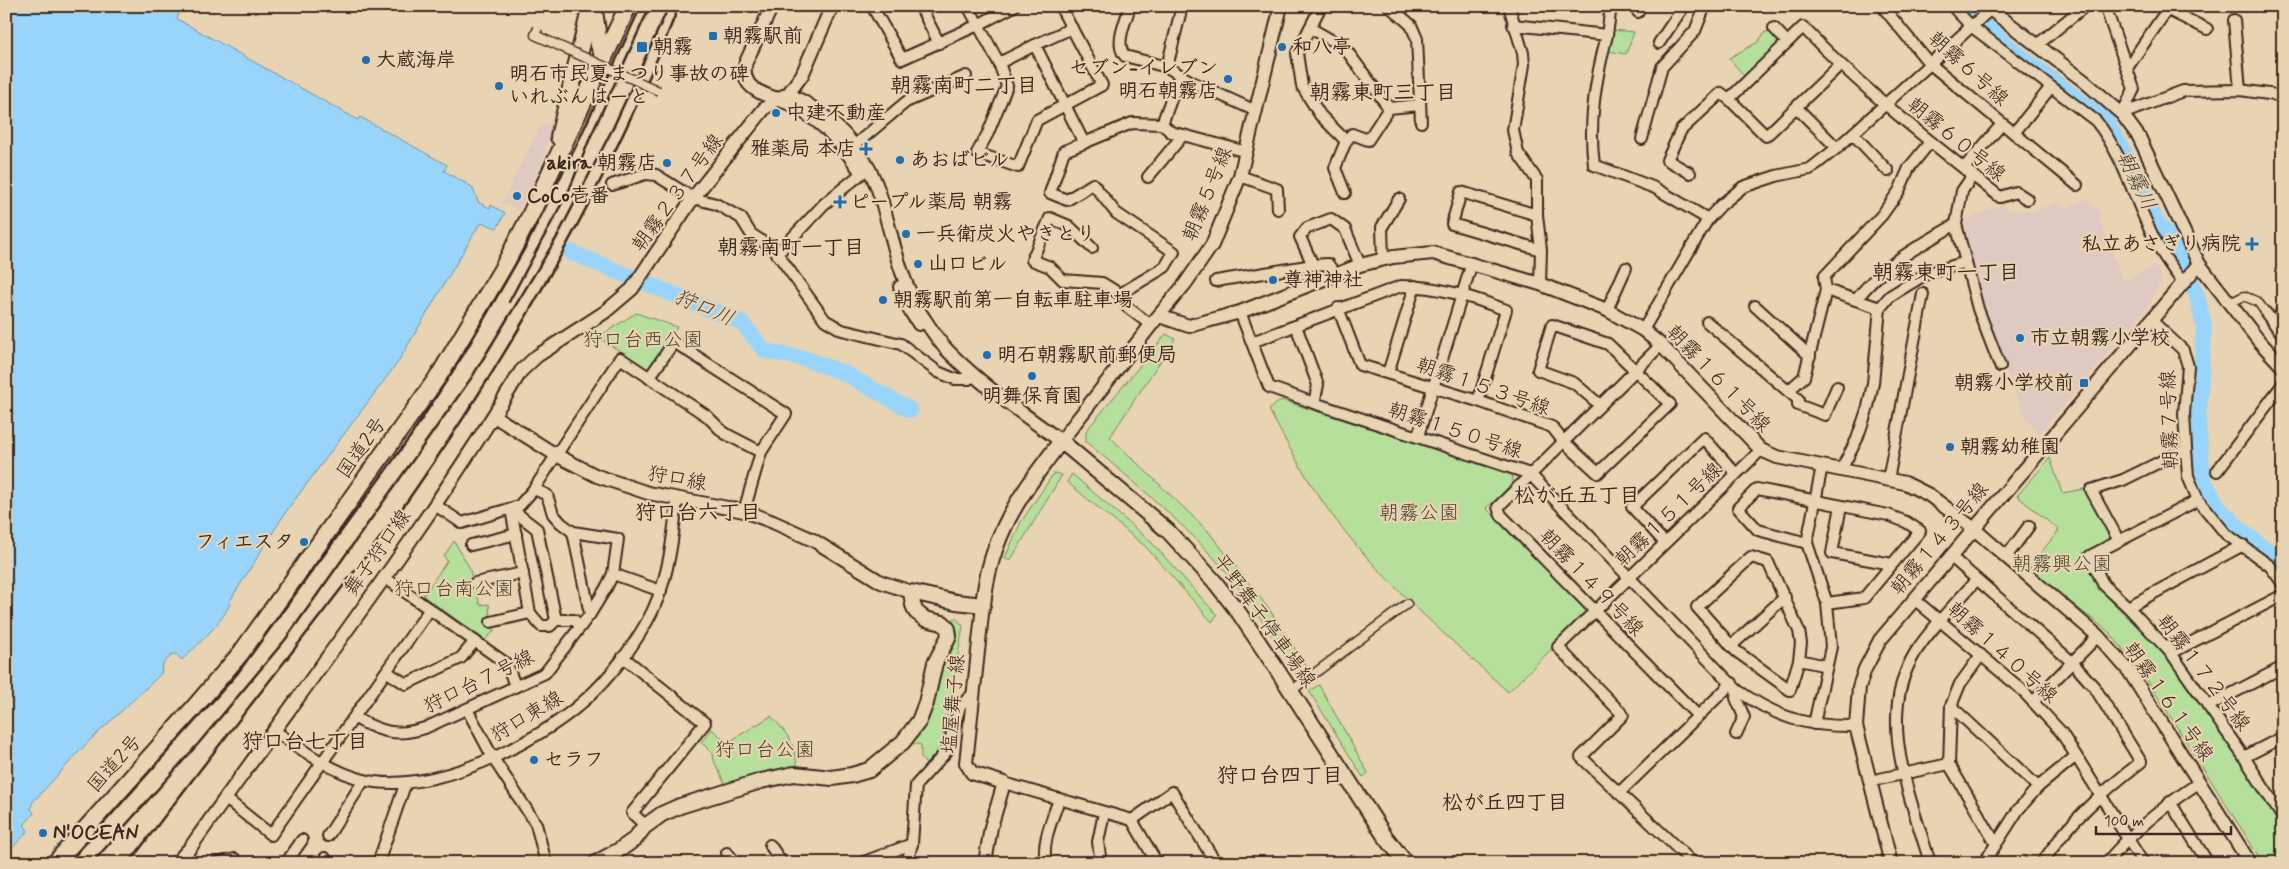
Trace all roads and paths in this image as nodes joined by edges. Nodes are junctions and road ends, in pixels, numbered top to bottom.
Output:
1 (772, 6) edge
2 (832, 6) edge
3 (872, 6) edge
4 (920, 6) edge
5 (968, 6) edge
6 (1014, 6) edge
7 (1060, 6) edge
8 (1130, 6) edge
9 (1182, 6) edge
10 (1281, 6) edge
11 (1321, 6) edge
12 (1389, 6) edge
13 (1508, 6) edge
14 (1611, 6) edge
15 (1684, 6) edge
16 (1705, 6) edge
17 (1882, 6) edge
18 (1952, 6) edge
19 (2085, 6) edge
20 (2105, 6) edge
21 (2164, 8) edge
22 (593, 9) edge
23 (624, 14) edge
24 (1983, 15) edge
25 (2234, 20) dead end
26 (978, 25) junction
27 (1513, 25) junction
28 (538, 28) dead end
29 (1072, 28) junction
30 (1310, 28) junction
31 (1774, 28) dead end
32 (2207, 29) dead end
33 (1607, 35) junction
34 (939, 42) junction
35 (1787, 42) junction
36 (1659, 43) dead end
37 (1035, 45) junction
38 (2037, 45) junction
39 (604, 57) junction
40 (999, 63) junction
41 (1929, 63) junction
42 (1840, 65) junction
43 (1167, 67) junction
44 (2127, 68) junction
45 (1180, 75) junction
46 (966, 76) dead end
47 (2051, 87) junction
48 (2240, 90) junction
49 (659, 91) dead end
50 (783, 96) junction
51 (2283, 96) edge
52 (1729, 98) junction
53 (1420, 104) junction
54 (1884, 104) junction
55 (1066, 105) junction
56 (1389, 108) junction
57 (1797, 108) junction
58 (1256, 111) junction
59 (2122, 114) junction
60 (1421, 122) dead end
61 (1162, 124) junction
62 (2002, 124) junction
63 (2014, 133) junction
64 (1853, 134) junction
65 (1183, 135) junction
66 (1642, 139) dead end
67 (1346, 141) junction
68 (1930, 142) junction
69 (1084, 143) junction
70 (851, 148) junction
71 (1837, 148) junction
72 (1247, 152) junction
73 (556, 162) junction
74 (1964, 168) junction
75 (864, 171) junction
76 (1888, 171) dead end
77 (1690, 173) dead end
78 (1972, 175) junction
79 (1240, 176) junction
80 (1148, 177) dead end
81 (612, 185) dead end
82 (2077, 185) dead end
83 (1345, 192) dead end
84 (693, 198) junction
85 (1400, 199) dead end
86 (2027, 199) dead end
87 (1278, 209) dead end
88 (1537, 216) junction
89 (1708, 219) junction
90 (1956, 224) junction
91 (1092, 248) dead end
92 (1541, 250) junction
93 (778, 254) junction
94 (1383, 259) junction
95 (1966, 262) junction
96 (1472, 263) junction
97 (1360, 264) junction
98 (2199, 264) junction
99 (1313, 265) junction
100 (1626, 268) dead end
101 (1336, 275) junction
102 (1216, 281) dead end
103 (2184, 281) junction
104 (1540, 284) junction
105 (1415, 286) junction
106 (632, 290) joint
107 (1826, 290) junction
108 (1120, 294) junction
109 (1462, 294) junction
110 (1923, 294) dead end
111 (1856, 300) junction
112 (2230, 302) junction
113 (1755, 306) dead end
114 (2283, 307) edge
115 (1338, 308) junction
116 (1880, 308) junction
117 (1607, 310) junction
118 (1240, 312) junction
119 (2266, 313) joint
120 (2152, 320) junction
121 (1155, 321) junction
122 (1707, 322) dead end
123 (1296, 326) junction
124 (2276, 326) junction
125 (1642, 330) junction
126 (2283, 335) edge
127 (1252, 342) junction
128 (1661, 345) junction
129 (1810, 356) junction
130 (2000, 366) dead end
131 (2283, 367) edge
132 (1636, 369) junction
133 (1388, 373) junction
134 (649, 378) junction
135 (969, 379) junction
136 (2283, 384) edge
137 (1838, 387) dead end
138 (1433, 388) junction
139 (1788, 391) junction
140 (1478, 401) junction
141 (1314, 403) junction
142 (1600, 405) junction
143 (494, 416) junction
144 (1418, 436) junction
145 (1563, 441) junction
146 (1058, 445) junction
147 (2186, 448) junction
148 (1761, 450) junction
149 (761, 452) junction
150 (556, 454) junction
151 (1822, 466) junction
152 (1841, 470) junction
153 (2217, 471) dead end
154 (1530, 474) junction
155 (1736, 474) junction
156 (1888, 480) junction
157 (534, 489) junction
158 (677, 500) junction
159 (1815, 500) junction
160 (2198, 500) junction
161 (435, 505) junction
162 (1842, 506) junction
163 (511, 508) junction
164 (744, 511) junction
165 (2029, 526) dead end
166 (1973, 528) junction
167 (573, 532) junction
168 (516, 534) junction
169 (2119, 541) junction
170 (1664, 542) junction
171 (1807, 543) junction
172 (471, 545) dead end
173 (2243, 545) junction
174 (1950, 556) junction
175 (2006, 557) junction
176 (1892, 564) junction
177 (523, 573) junction
178 (613, 574) junction
179 (384, 577) junction
180 (1629, 577) junction
181 (1976, 580) junction
182 (475, 583) dead end
183 (2282, 583) edge
184 (661, 591) junction
185 (911, 592) junction
186 (2283, 595) edge
187 (1785, 597) junction
188 (1914, 599) junction
189 (1827, 603) junction
190 (1407, 604) dead end
191 (983, 605) junction
192 (2128, 607) junction
193 (430, 609) junction
194 (1595, 612) junction
195 (530, 613) junction
196 (590, 614) junction
197 (556, 620) junction
198 (1940, 621) junction
199 (491, 622) dead end
200 (581, 626) junction
201 (2098, 636) junction
202 (475, 641) junction
203 (1731, 646) junction
204 (2170, 653) junction
205 (1981, 655) junction
206 (623, 657) junction
207 (1799, 660) junction
208 (2072, 662) junction
209 (1827, 666) junction
210 (2283, 667) edge
211 (388, 672) junction
212 (516, 686) junction
213 (1734, 686) junction
214 (1291, 691) junction
215 (973, 694) junction
216 (2034, 701) junction
217 (1951, 706) junction
218 (2208, 706) junction
219 (467, 709) junction
220 (1698, 716) junction
221 (355, 718) junction
222 (1814, 724) junction
223 (1856, 726) junction
224 (275, 731) junction
225 (1736, 734) dead end
226 (2283, 737) edge
227 (2076, 756) junction
228 (2244, 757) junction
229 (493, 758) junction
230 (324, 763) junction
231 (1949, 764) junction
232 (1905, 774) junction
233 (364, 780) junction
234 (1870, 781) junction
235 (406, 782) junction
236 (1004, 782) junction
237 (2200, 782) junction
238 (2038, 787) junction
239 (1619, 793) junction
240 (2099, 795) junction
241 (226, 798) junction
242 (1059, 799) junction
243 (2170, 802) junction
244 (2281, 811) edge
245 (1104, 813) junction
246 (1132, 820) junction
247 (646, 826) junction
248 (328, 836) dead end
249 (2129, 838) junction
250 (302, 840) dead end
251 (912, 844) junction
252 (1996, 844) junction
253 (770, 845) dead end
254 (728, 852) dead end
255 (55, 863) edge
256 (176, 863) edge
257 (216, 863) edge
258 (235, 863) edge
259 (286, 863) edge
260 (321, 863) edge
261 (326, 863) edge
262 (378, 863) edge
263 (546, 863) edge
264 (596, 863) edge
265 (736, 863) edge
266 (782, 863) edge
267 (862, 863) edge
268 (907, 863) edge
269 (985, 863) edge
270 (1046, 863) edge
271 (1100, 863) edge
272 (1157, 863) edge
273 (1216, 863) edge
274 (1399, 863) edge
275 (1406, 863) edge
276 (1692, 863) edge
277 (1891, 863) edge
278 (1930, 863) edge
279 (1984, 863) edge
280 (2042, 863) edge
281 (2106, 863) edge
282 (2143, 863) edge
283 (2208, 863) edge
284 (2250, 863) edge

1 - 50 street
2 - 50 street, 朝霧２３７号線
3 - 34 street
4 - 34 street
5 - 26 street
6 - 26 street
7 - 29 street
8 - 43 street
9 - 43 street
10 - 58 street, 朝霧５号線
11 - 30 street
12 - 53 street
13 - 27 street
14 - 33 street
15 - 36 street
16 - 66 street
17 - 41 street, 朝霧６号線
18 - 24 street
19 - 38 street
20 - 44 street
21 - 32 street
21 - 44 street
22 - 23 highway
22 - 39 highway
22 - 73 highway
23 - 39 highway, 国道2号
24 - 38 street
24 - 41 street, 朝霧６０号線
24 - 47 street
25 - 48 street
26 - 34 street
26 - 40 street
27 - 33 street
27 - 88 street
28 - 49 street, bridge
29 - 37 street
29 - 55 street
30 - 56 street
30 - 67 street
31 - 35 street
33 - 89 street
35 - 42 street
35 - 52 street
37 - 40 street
37 - 55 street
38 - 59 street
39 - 73 highway, 国道2号
40 - 55 street
41 - 54 street, 朝霧６０号線
41 - 62 street, 朝霧６号線
42 - 54 street
42 - 57 street
43 - 45 street
44 - 59 street
45 - 58 street
45 - 61 street
46 - 70 street
47 - 63 street
47 - 103 street
48 - 51 street
48 - 59 street
50 - 70 street
50 - 84 street, 朝霧２３７号線
52 - 57 street
52 - 77 street
53 - 56 street
53 - 60 street
54 - 64 street
54 - 68 street, 朝霧６０号線
55 - 69 street
56 - 67 street
57 - 71 street
58 - 72 street, 朝霧５号線
59 - 98 street
61 - 65 street
61 - 69 street
62 - 63 street, 朝霧６号線
62 - 74 street
63 - 82 street, 朝霧６号線
64 - 71 street
64 - 76 street
65 - 72 street
65 - 80 street
67 - 83 street
68 - 74 street, 朝霧６０号線
68 - 107 street
69 - 108 street
70 - 75 street
71 - 89 street
72 - 79 street, 朝霧５号線
73 - 255 highway, 国道2号
74 - 78 street, 朝霧６０号線
75 - 93 street
75 - 135 street
75 - 146 street
78 - 86 street, 朝霧６０号線
78 - 90 street
79 - 87 street
79 - 121 street, 朝霧５号線
81 - 84 street
84 - 93 street
84 - 106 street, 朝霧２３７号線
85 - 94 street
88 - 92 street
88 - 92 street
89 - 125 street
90 - 95 street
90 - 111 street
91 - 108 street
92 - 104 street
93 - 135 street
94 - 96 street, 朝霧１６１号線
94 - 97 street, 朝霧１６１号線
95 - 116 street
95 - 130 street
96 - 104 street, 朝霧１６１号線
96 - 109 street
97 - 99 street
97 - 101 street, 朝霧１６１号線
98 - 103 street, 朝霧１４３号線
98 - 112 street
99 - 101 street
99 - 102 street
100 - 117 street
101 - 118 street, 朝霧１６１号線
103 - 120 street, 朝霧１４３号線
104 - 117 street, 朝霧１６１号線
105 - 109 street
105 - 115 street
105 - 133 street
106 - 143 street, 舞子狩口線
107 - 111 street
107 - 129 street
108 - 121 street
109 - 138 street
109 - 140 street
110 - 156 street
111 - 116 street
112 - 119 street
112 - 131 street
113 - 129 street
114 - 124 street
115 - 123 street
115 - 133 street, 朝霧１５３号線
116 - 152 street
117 - 125 street, 朝霧１６１号線
118 - 121 street, 朝霧１６１号線
118 - 127 street, 朝霧１５０号線
119 - 124 street
120 - 147 street, 朝霧７号線
120 - 166 street, 朝霧１４３号線
121 - 146 street, 朝霧５号線
122 - 139 street
123 - 127 street
123 - 141 street
124 - 126 street
125 - 128 street, 朝霧１６１号線
127 - 141 street, 朝霧１５０号線
128 - 132 street, 朝霧１４９号線
128 - 148 street, 朝霧１６１号線
129 - 139 street
132 - 142 street, 朝霧１４９号線
132 - 142 street
132 - 145 street, 朝霧１５３号線
133 - 138 street, 朝霧１５３号線
134 - 149 street
134 - 149 street
134 - 150 street
135 - 146 street
136 - 153 street
137 - 139 street
138 - 140 street, 朝霧１５３号線
138 - 144 street
140 - 145 street, 朝霧１５３号線
141 - 144 street, 朝霧１５０号線
142 - 145 street, 朝霧１４９号線
143 - 150 street, 狩口線
143 - 161 street, 舞子狩口線
144 - 154 street, 朝霧１５０号線
145 - 154 street, 朝霧１４９号線
146 - 191 main road
146 - 214 main road, 平野舞子停車場線
146 - 274 main road, 平野舞子停車場線
147 - 160 street, 朝霧７号線
147 - 169 street
148 - 151 street, 朝霧１６１号線
148 - 155 street, 朝霧１５１号線
149 - 164 street
150 - 157 street
150 - 158 street, 狩口線
151 - 152 street, 朝霧１６１号線
151 - 159 street
152 - 156 street, 朝霧１６１号線
154 - 180 street, 朝霧１５０号線
154 - 194 street, 朝霧１４９号線
155 - 170 street, 朝霧１５１号線
155 - 170 street
156 - 166 street, 朝霧１６１号線
157 - 163 street
157 - 167 street
158 - 164 street, 狩口線
158 - 184 street, 狩口東線
159 - 162 street
159 - 171 street
159 - 171 street
160 - 169 street, 朝霧１７２号線
160 - 173 street, 朝霧７号線
161 - 163 street
161 - 179 street, 舞子狩口線
162 - 176 street
162 - 176 street
163 - 168 street
163 - 197 street
164 - 185 street, 狩口線
165 - 175 street
166 - 174 street, 朝霧１４３号線
166 - 175 street, 朝霧１６１号線
167 - 178 street, 狩口台７号線
167 - 196 street
168 - 172 street
168 - 177 street
169 - 192 street, 朝霧１７２号線
170 - 180 street, 朝霧１５１号線
171 - 189 street
173 - 183 street, 朝霧７号線
173 - 192 street
174 - 181 street
174 - 188 street, 朝霧１４３号線
175 - 201 street, 朝霧１６１号線
176 - 189 street
177 - 182 street
177 - 195 street
178 - 184 street
178 - 196 street, 狩口台７号線
179 - 193 street
179 - 224 street, 舞子狩口線
180 - 194 street, 朝霧１５１号線
180 - 213 street, 朝霧１５０号線
181 - 198 street
181 - 208 street
184 - 206 street, 狩口東線
185 - 191 main road
185 - 247 main road
186 - 204 street
187 - 203 street
187 - 203 street
187 - 207 street
188 - 198 street, 朝霧１４０号線
188 - 223 street, 朝霧１４３号線
189 - 209 street
190 - 214 street
191 - 215 street, 塩屋舞子線
192 - 204 street, 朝霧１７２号線
193 - 202 street
193 - 211 street
194 - 220 street, 朝霧１４９号線
194 - 239 street, 朝霧１５１号線
195 - 197 street
195 - 199 street
196 - 200 street, 狩口台７号線
197 - 200 street
198 - 205 street, 朝霧１４０号線
198 - 232 street
200 - 212 street, 狩口台７号線
201 - 208 street
201 - 237 street, 朝霧１６１号線
202 - 211 street
202 - 212 street
203 - 207 street
204 - 218 street, 朝霧１７２号線
205 - 216 street, 朝霧１４０号線
205 - 217 street
206 - 229 street, 狩口東線
206 - 247 street
207 - 209 street
208 - 216 street
208 - 240 street
209 - 222 street
210 - 218 street
211 - 221 street
212 - 219 street, 狩口台７号線
213 - 220 street
213 - 222 street, 朝霧１５０号線
213 - 225 street
214 - 275 main road, 平野舞子停車場線
215 - 236 street, 塩屋舞子線
215 - 251 street
216 - 227 street, 朝霧１４０号線
217 - 231 street
217 - 238 street
218 - 228 street, 朝霧１７２号線
219 - 221 street, 狩口台７号線
219 - 229 street
220 - 239 street
221 - 230 street
222 - 223 street, 朝霧１５０号線
223 - 234 street, 朝霧１４３号線
224 - 230 street, 狩口東線
224 - 241 street, 舞子狩口線
226 - 228 street
227 - 238 street
227 - 240 street, 朝霧１４０号線
228 - 244 street, 朝霧１７２号線
229 - 235 street, 狩口東線
229 - 263 street
230 - 233 street, 狩口東線
230 - 241 street
231 - 232 street
231 - 252 street
232 - 234 street
232 - 278 street
233 - 235 street, 狩口東線
233 - 248 street
234 - 277 street, 朝霧１４３号線
235 - 262 street
236 - 242 street
236 - 269 street
237 - 243 street
237 - 284 street, 朝霧１６１号線
238 - 252 street
239 - 276 street
240 - 249 street, 朝霧１４０号線
240 - 280 street
241 - 256 street, 舞子狩口線
242 - 245 street
242 - 270 street
243 - 249 street
243 - 283 street
245 - 246 street
245 - 271 street
246 - 272 street
246 - 273 street
247 - 264 main road
249 - 281 street
249 - 282 street, 朝霧１４０号線
250 - 259 street
251 - 267 street
251 - 268 street
252 - 279 street
253 - 266 street
254 - 265 street
257 - 258 street
260 - 261 street

